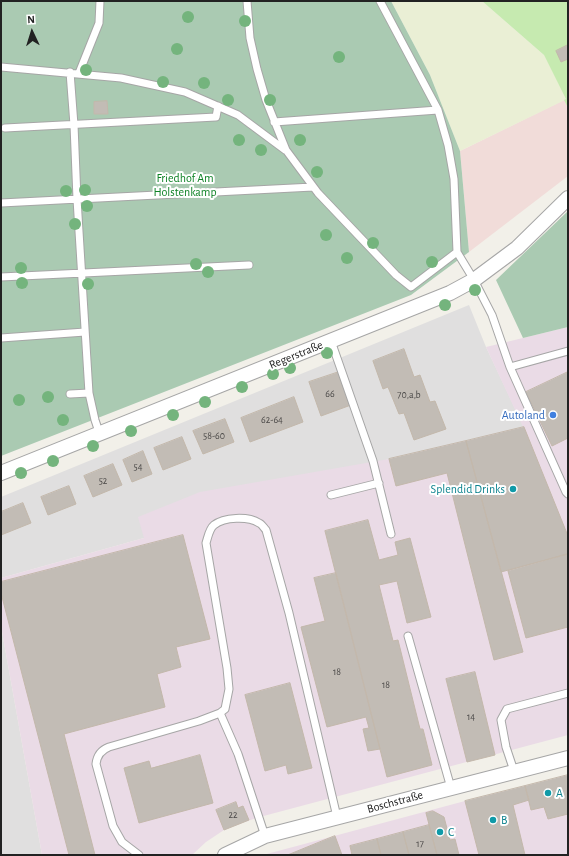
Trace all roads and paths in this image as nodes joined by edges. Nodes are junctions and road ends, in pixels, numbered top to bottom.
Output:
1 (100, 1) edge
2 (247, 1) edge
3 (380, 1) edge
4 (1, 67) edge
5 (70, 72) junction
6 (79, 73) junction
7 (218, 106) junction
8 (438, 110) junction
9 (274, 122) junction
10 (74, 125) junction
11 (6, 128) dead end
12 (286, 150) junction
13 (313, 187) junction
14 (568, 198) edge
15 (77, 199) junction
16 (1, 203) edge
17 (457, 252) junction
18 (249, 265) dead end
19 (82, 273) junction
20 (1, 277) edge
21 (474, 280) junction
22 (85, 332) junction
23 (1, 338) edge
24 (331, 341) junction
25 (568, 351) edge
26 (510, 367) junction
27 (89, 393) junction
28 (70, 394) dead end
29 (100, 435) junction
30 (1, 473) edge
31 (378, 483) junction
32 (568, 494) edge
33 (331, 495) dead end
34 (391, 534) dead end
35 (408, 636) dead end
36 (568, 692) edge
37 (220, 713) junction
38 (568, 758) edge
39 (514, 771) junction
40 (451, 788) junction
41 (337, 817) junction
42 (265, 836) junction
43 (139, 855) edge
44 (225, 855) edge

1 - 6 lane
2 - 9 lane
3 - 8 lane
4 - 5 lane
5 - 6 lane
5 - 10 lane
6 - 7 lane
7 - 10 lane
7 - 12 lane
8 - 9 lane
8 - 17 lane
9 - 12 lane
10 - 11 lane
10 - 15 lane
12 - 13 lane
13 - 15 lane
13 - 17 lane
14 - 21 street, Regerstraße
15 - 16 lane
15 - 19 lane
17 - 21 lane
18 - 19 lane
19 - 20 lane
19 - 22 lane
21 - 24 street, Regerstraße
21 - 26 lane
22 - 23 lane
22 - 27 lane
24 - 29 street, Regerstraße
24 - 31 lane
25 - 26 lane
26 - 32 lane
27 - 28 lane
27 - 29 lane
29 - 30 street, Regerstraße
31 - 33 lane
31 - 34 lane
35 - 40 lane
36 - 39 lane
37 - 41 lane
37 - 42 lane
37 - 43 lane
38 - 39 street, Boschstraße
39 - 40 street, Boschstraße
40 - 41 street, Boschstraße
41 - 42 street, Boschstraße
42 - 44 street, Boschstraße

